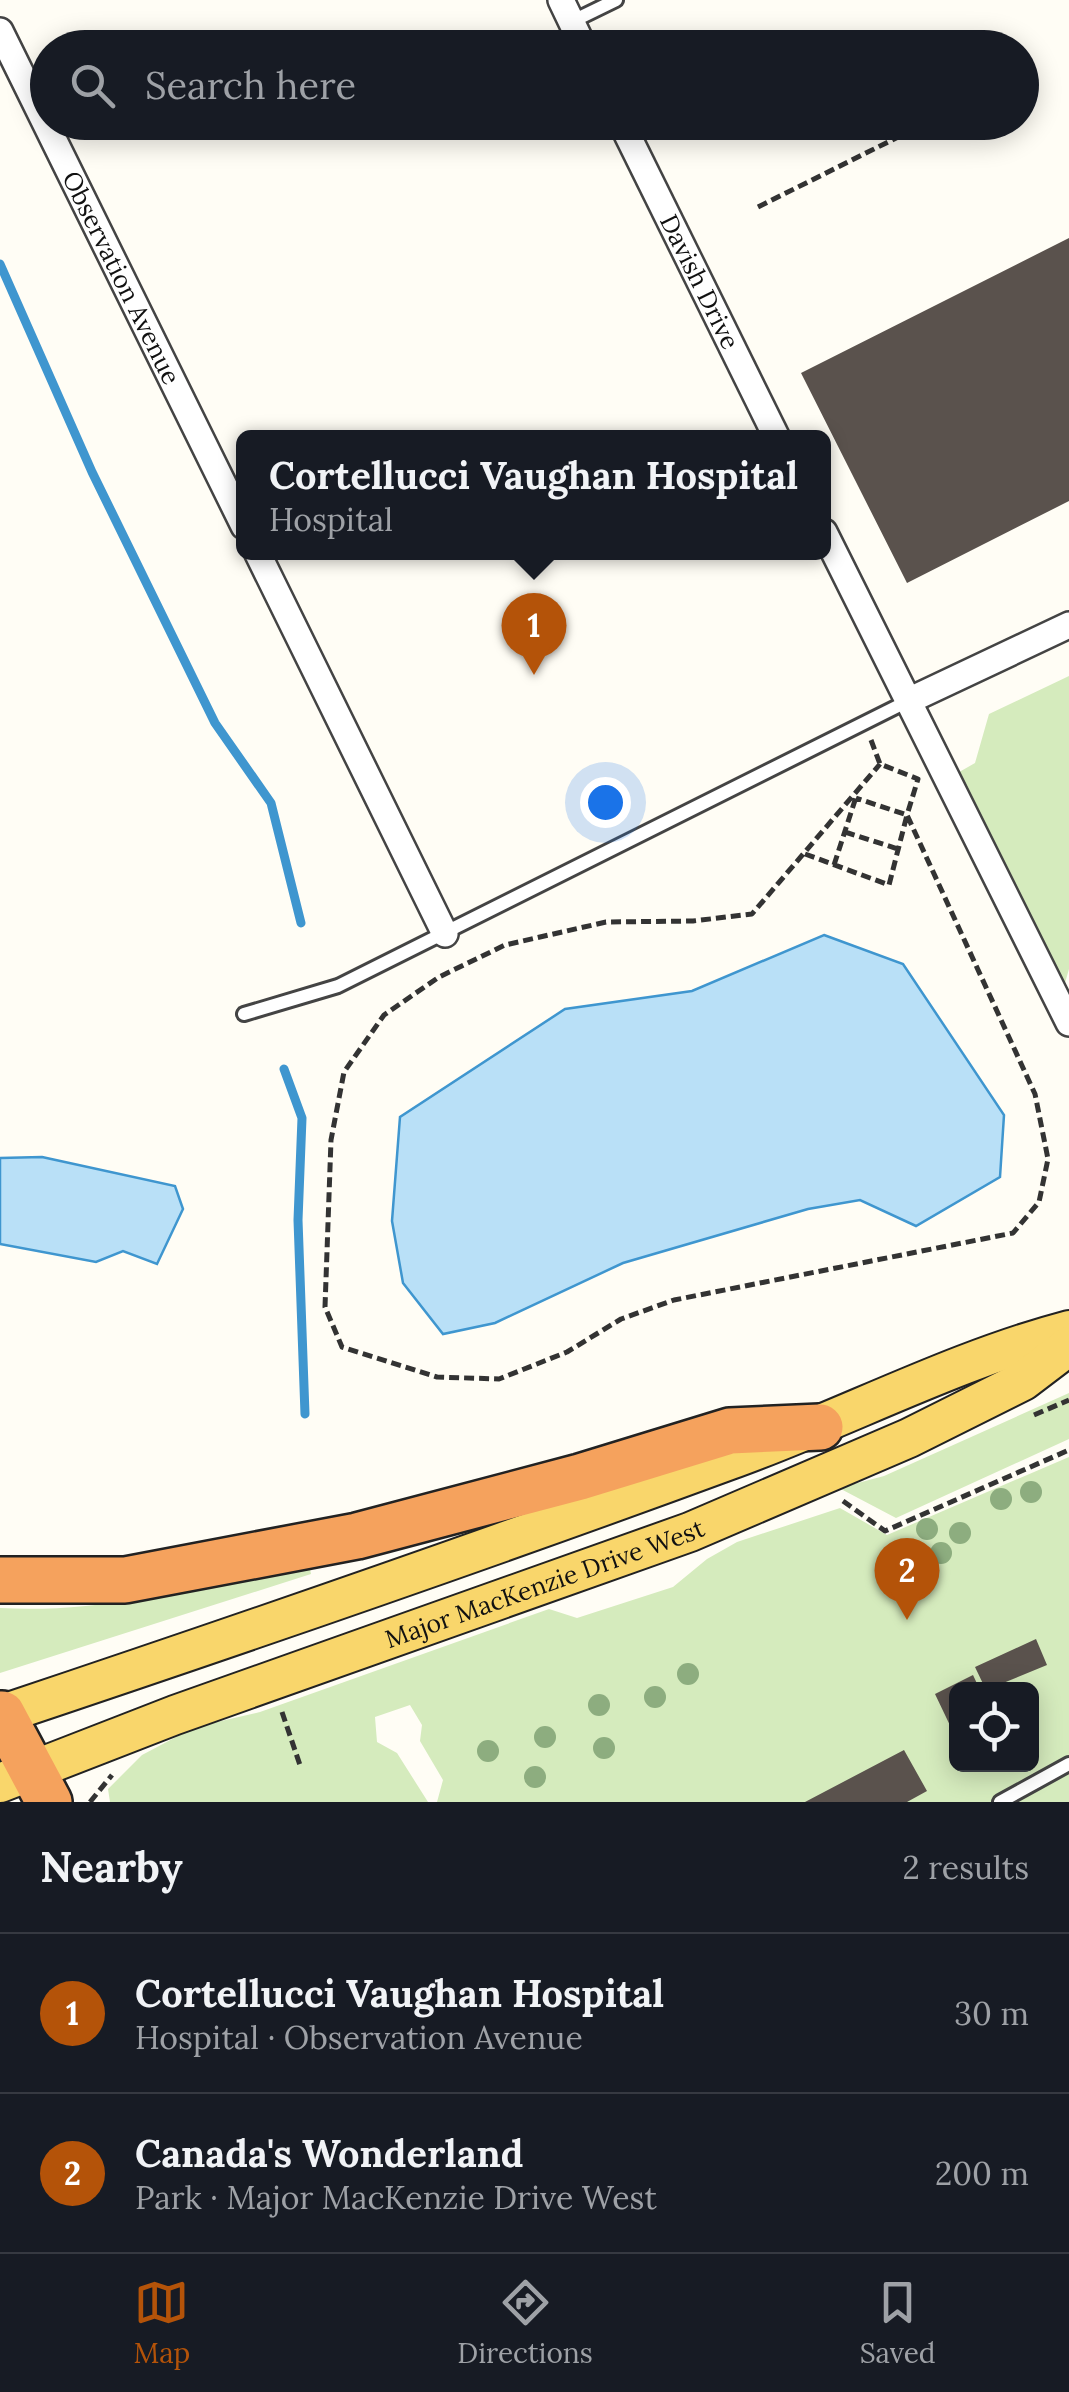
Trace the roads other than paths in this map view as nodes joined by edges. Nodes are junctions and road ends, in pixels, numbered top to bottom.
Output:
1 (616, 0) edge
2 (566, 11) edge
3 (0, 31) edge
4 (30, 92) edge
5 (54, 140) edge
6 (630, 140) edge
7 (773, 430) edge
8 (236, 510) edge
9 (831, 546) edge
10 (261, 560) edge
11 (1069, 625) edge
12 (908, 701) junction
13 (445, 934) junction
14 (244, 1014) dead end
15 (1069, 1023) edge
16 (1069, 1330) edge
17 (1069, 1346) edge
18 (820, 1427) junction
19 (0, 1580) edge
20 (1, 1715) edge
21 (1069, 1764) edge
22 (28, 1785) edge
23 (1000, 1802) edge

1 - 2 lane
3 - 4 street, Observation Avenue
5 - 8 street, Observation Avenue
6 - 7 street, Davish Drive
9 - 12 street
10 - 13 street
11 - 12 street
12 - 13 lane
12 - 15 street
13 - 14 lane
16 - 18 main road, Major MacKenzie Drive West
17 - 22 main road, Major MacKenzie Drive West
18 - 19 highway
18 - 20 main road, Major MacKenzie Drive West
20 - 22 highway
21 - 23 lane

